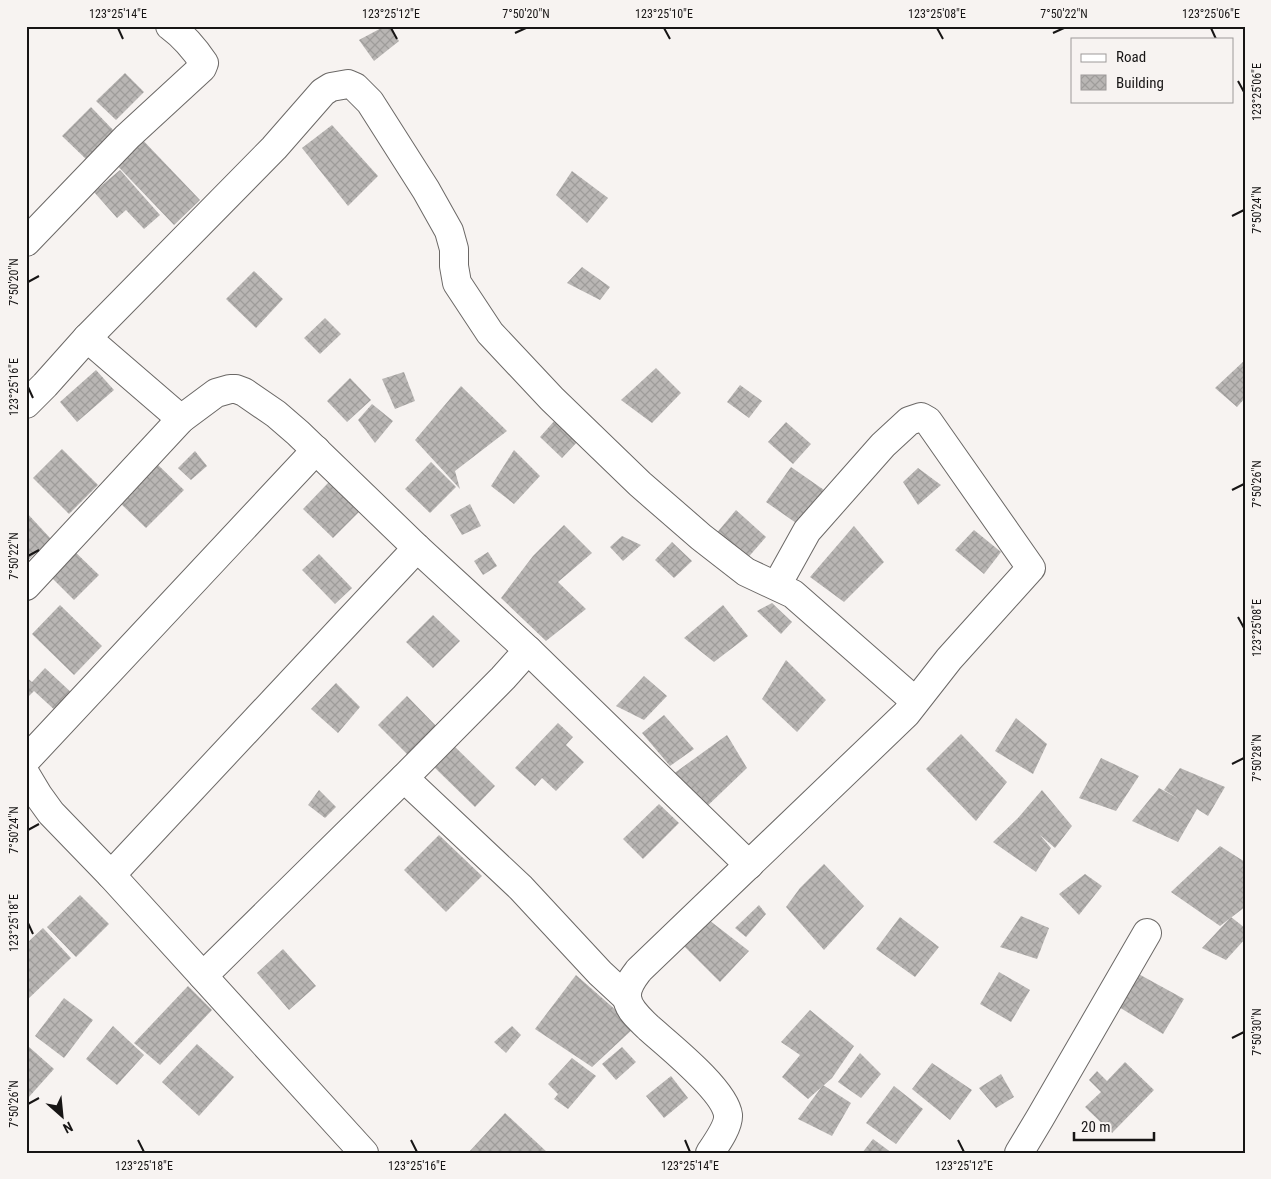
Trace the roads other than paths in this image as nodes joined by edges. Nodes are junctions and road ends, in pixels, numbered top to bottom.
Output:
1 (170, 26) edge
2 (26, 242) edge
3 (87, 338) junction
4 (26, 404) edge
5 (181, 419) junction
6 (316, 450) junction
7 (417, 548) junction
8 (777, 585) junction
9 (26, 586) edge
10 (528, 650) junction
11 (915, 701) junction
12 (26, 760) edge
13 (26, 775) edge
14 (404, 778) junction
15 (749, 865) junction
16 (111, 875) junction
17 (1148, 933) dead end
18 (203, 976) junction
19 (627, 998) junction
20 (364, 1153) edge
21 (710, 1153) edge
22 (1019, 1153) edge

1 - 2 street
3 - 4 street
3 - 5 street
3 - 8 street
5 - 6 street
5 - 9 street
6 - 7 street
6 - 12 street
7 - 10 street
7 - 16 street
8 - 11 street
8 - 11 street
10 - 14 street
10 - 15 street
11 - 15 street
13 - 16 street
14 - 18 street
14 - 19 street
15 - 19 street
16 - 18 street
17 - 22 street
18 - 20 street
19 - 21 street

